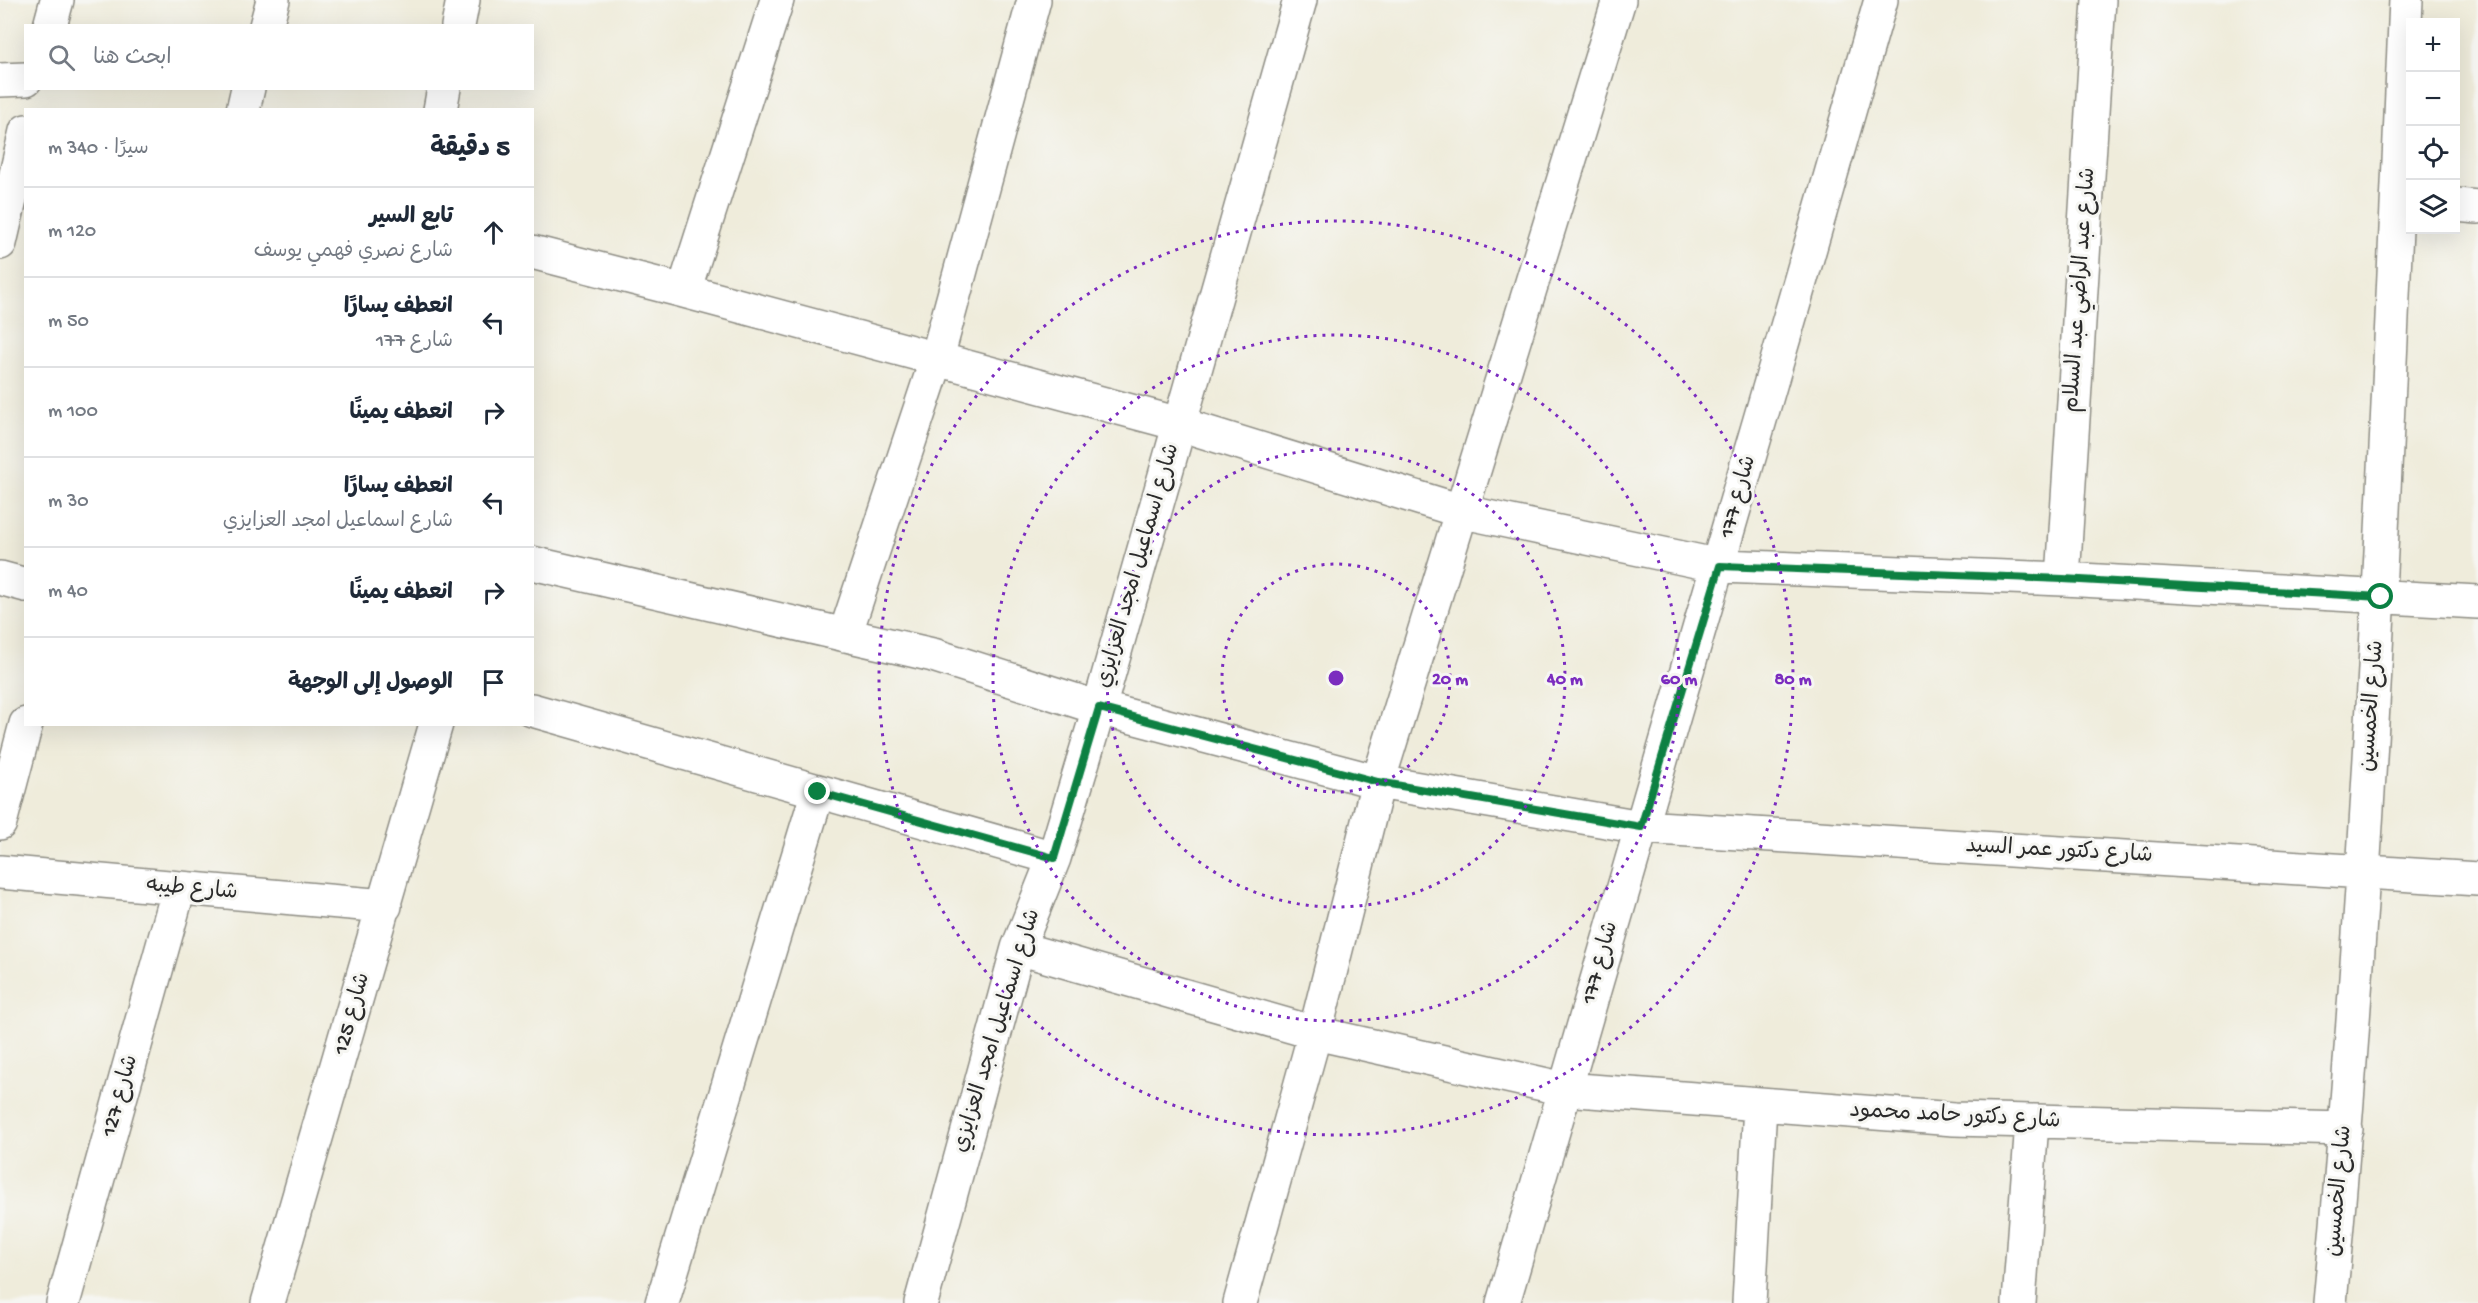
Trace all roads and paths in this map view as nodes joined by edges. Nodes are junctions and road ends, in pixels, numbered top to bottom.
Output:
1 (57, 0) edge
2 (273, 0) edge
3 (463, 0) edge
4 (777, 0) edge
5 (1034, 0) edge
6 (1300, 0) edge
7 (1619, 0) edge
8 (1881, 0) edge
9 (2099, 0) edge
10 (2406, 0) edge
11 (51, 24) edge
12 (267, 24) edge
13 (458, 24) edge
14 (24, 79) edge
15 (0, 80) edge
16 (35, 90) edge
17 (248, 90) edge
18 (444, 90) edge
19 (30, 108) edge
20 (243, 108) edge
21 (440, 108) edge
22 (24, 140) edge
23 (2404, 201) edge
24 (2460, 205) edge
25 (2478, 207) edge
26 (0, 243) edge
27 (534, 253) edge
28 (684, 291) junction
29 (937, 358) junction
30 (1179, 424) junction
31 (1464, 512) junction
32 (534, 563) edge
33 (1720, 566) junction
34 (0, 579) edge
35 (2063, 579) junction
36 (24, 585) edge
37 (2381, 597) junction
38 (2478, 602) edge
39 (845, 635) junction
40 (1099, 708) junction
41 (534, 711) edge
42 (25, 726) edge
43 (435, 726) edge
44 (1378, 782) junction
45 (818, 792) junction
46 (0, 823) edge
47 (1641, 827) junction
48 (1054, 858) junction
49 (2362, 870) junction
50 (0, 872) edge
51 (2478, 879) edge
52 (179, 888) junction
53 (385, 906) junction
54 (1018, 948) junction
55 (1315, 1033) junction
56 (1565, 1089) junction
57 (1760, 1106) junction
58 (2032, 1122) junction
59 (2346, 1129) junction
60 (63, 1303) edge
61 (268, 1303) edge
62 (662, 1303) edge
63 (921, 1303) edge
64 (1240, 1303) edge
65 (1503, 1303) edge
66 (1749, 1303) edge
67 (2019, 1303) edge
68 (2330, 1303) edge

1 - 11 street
2 - 12 street
3 - 13 street
4 - 28 street
5 - 29 street
6 - 30 street, شارع اسماعيل امجد العزايزي
7 - 31 street
8 - 33 street, شارع 177
9 - 35 street, شارع عبد الراضي عبد السلام
10 - 23 street, شارع الخمسين
14 - 15 street
16 - 19 street
17 - 20 street
18 - 21 street
22 - 26 street
23 - 37 street, شارع الخمسين
24 - 25 street
27 - 28 street
28 - 29 street
29 - 30 street
29 - 39 street
30 - 31 street
30 - 40 street, شارع اسماعيل امجد العزايزي
31 - 33 street
31 - 44 street
32 - 39 street, شارع دكتور عمر السيد
33 - 35 street
33 - 47 street, شارع 177
34 - 36 street
35 - 37 street
37 - 38 street
37 - 49 street, شارع الخمسين
39 - 40 street, شارع دكتور عمر السيد
40 - 44 street, شارع دكتور عمر السيد
40 - 48 street, شارع اسماعيل امجد العزايزي
41 - 45 street
42 - 46 street
43 - 53 street, شارع 125
44 - 47 street, شارع دكتور عمر السيد
44 - 55 street
45 - 48 street
45 - 62 street
47 - 49 street, شارع دكتور عمر السيد
47 - 56 street, شارع 177
48 - 54 street, شارع اسماعيل امجد العزايزي
49 - 51 street, شارع دكتور عمر السيد
49 - 59 street, شارع الخمسين
50 - 52 street, شارع طيبه
52 - 53 street, شارع طيبه
52 - 60 street, شارع 127
53 - 61 street, شارع 125
54 - 55 street, شارع دكتور حامد محمود
54 - 63 street, شارع اسماعيل امجد العزايزي
55 - 56 street, شارع دكتور حامد محمود
55 - 64 street
56 - 57 street, شارع دكتور حامد محمود
56 - 65 street, شارع 177
57 - 58 street, شارع دكتور حامد محمود
57 - 66 street
58 - 59 street, شارع دكتور حامد محمود
58 - 67 street
59 - 68 street, شارع الخمسين

